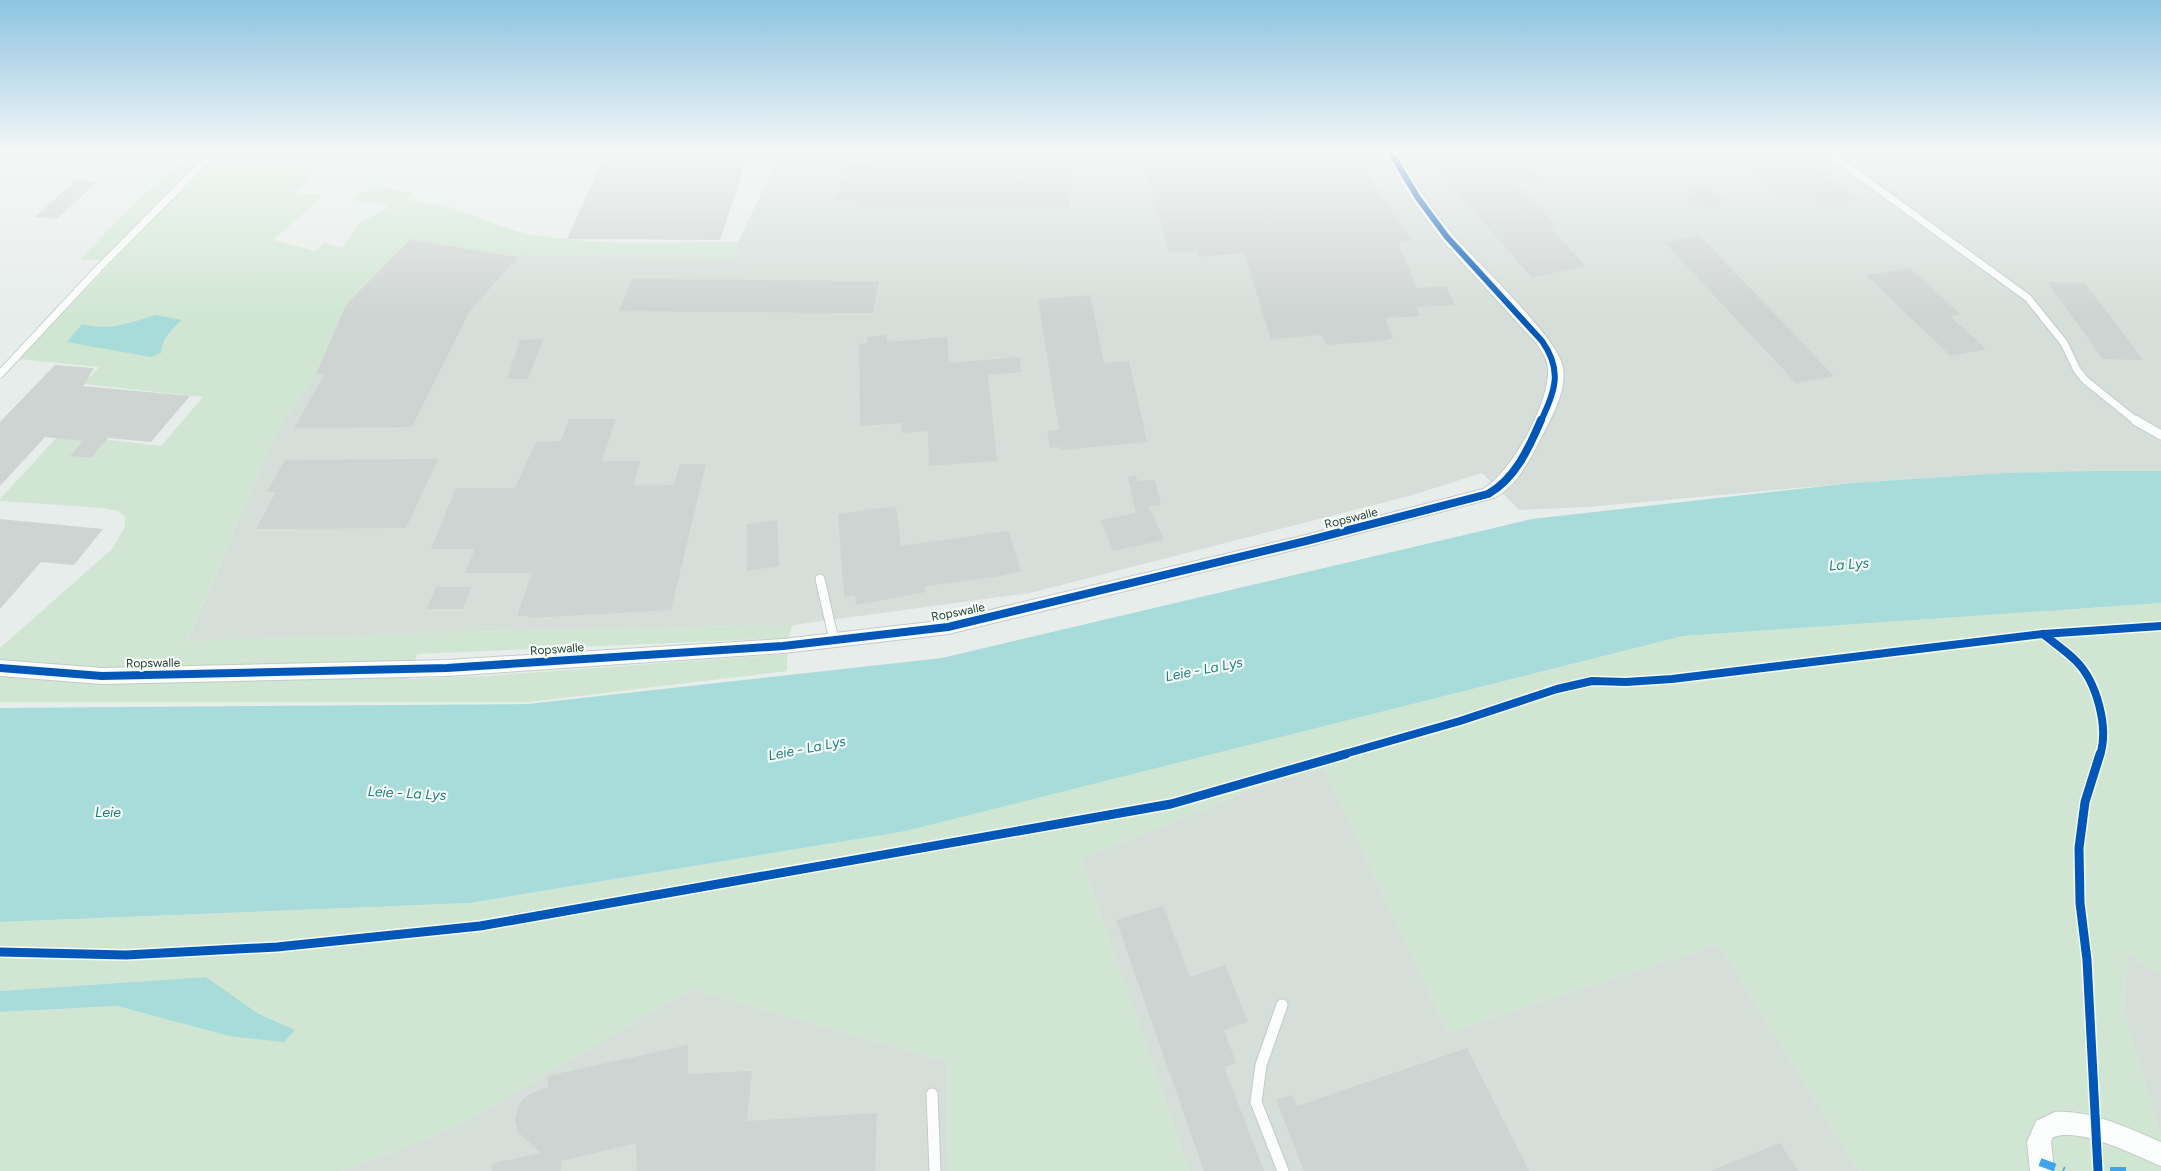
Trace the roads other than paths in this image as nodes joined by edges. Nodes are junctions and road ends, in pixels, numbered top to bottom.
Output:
1 (159, 208) edge
2 (1425, 208) edge
3 (1904, 208) edge
4 (0, 374) edge
5 (2161, 435) edge
6 (820, 579) dead end
7 (834, 640) junction
8 (0, 668) edge
9 (1282, 1005) dead end
10 (932, 1094) dead end
11 (2161, 1154) edge
12 (935, 1171) edge
13 (1283, 1171) edge
14 (2042, 1171) edge

1 - 4 lane
2 - 7 street, Ropswalle
3 - 5 lane
6 - 7 lane
7 - 8 street, Ropswalle
9 - 13 lane
10 - 12 lane
11 - 14 street

